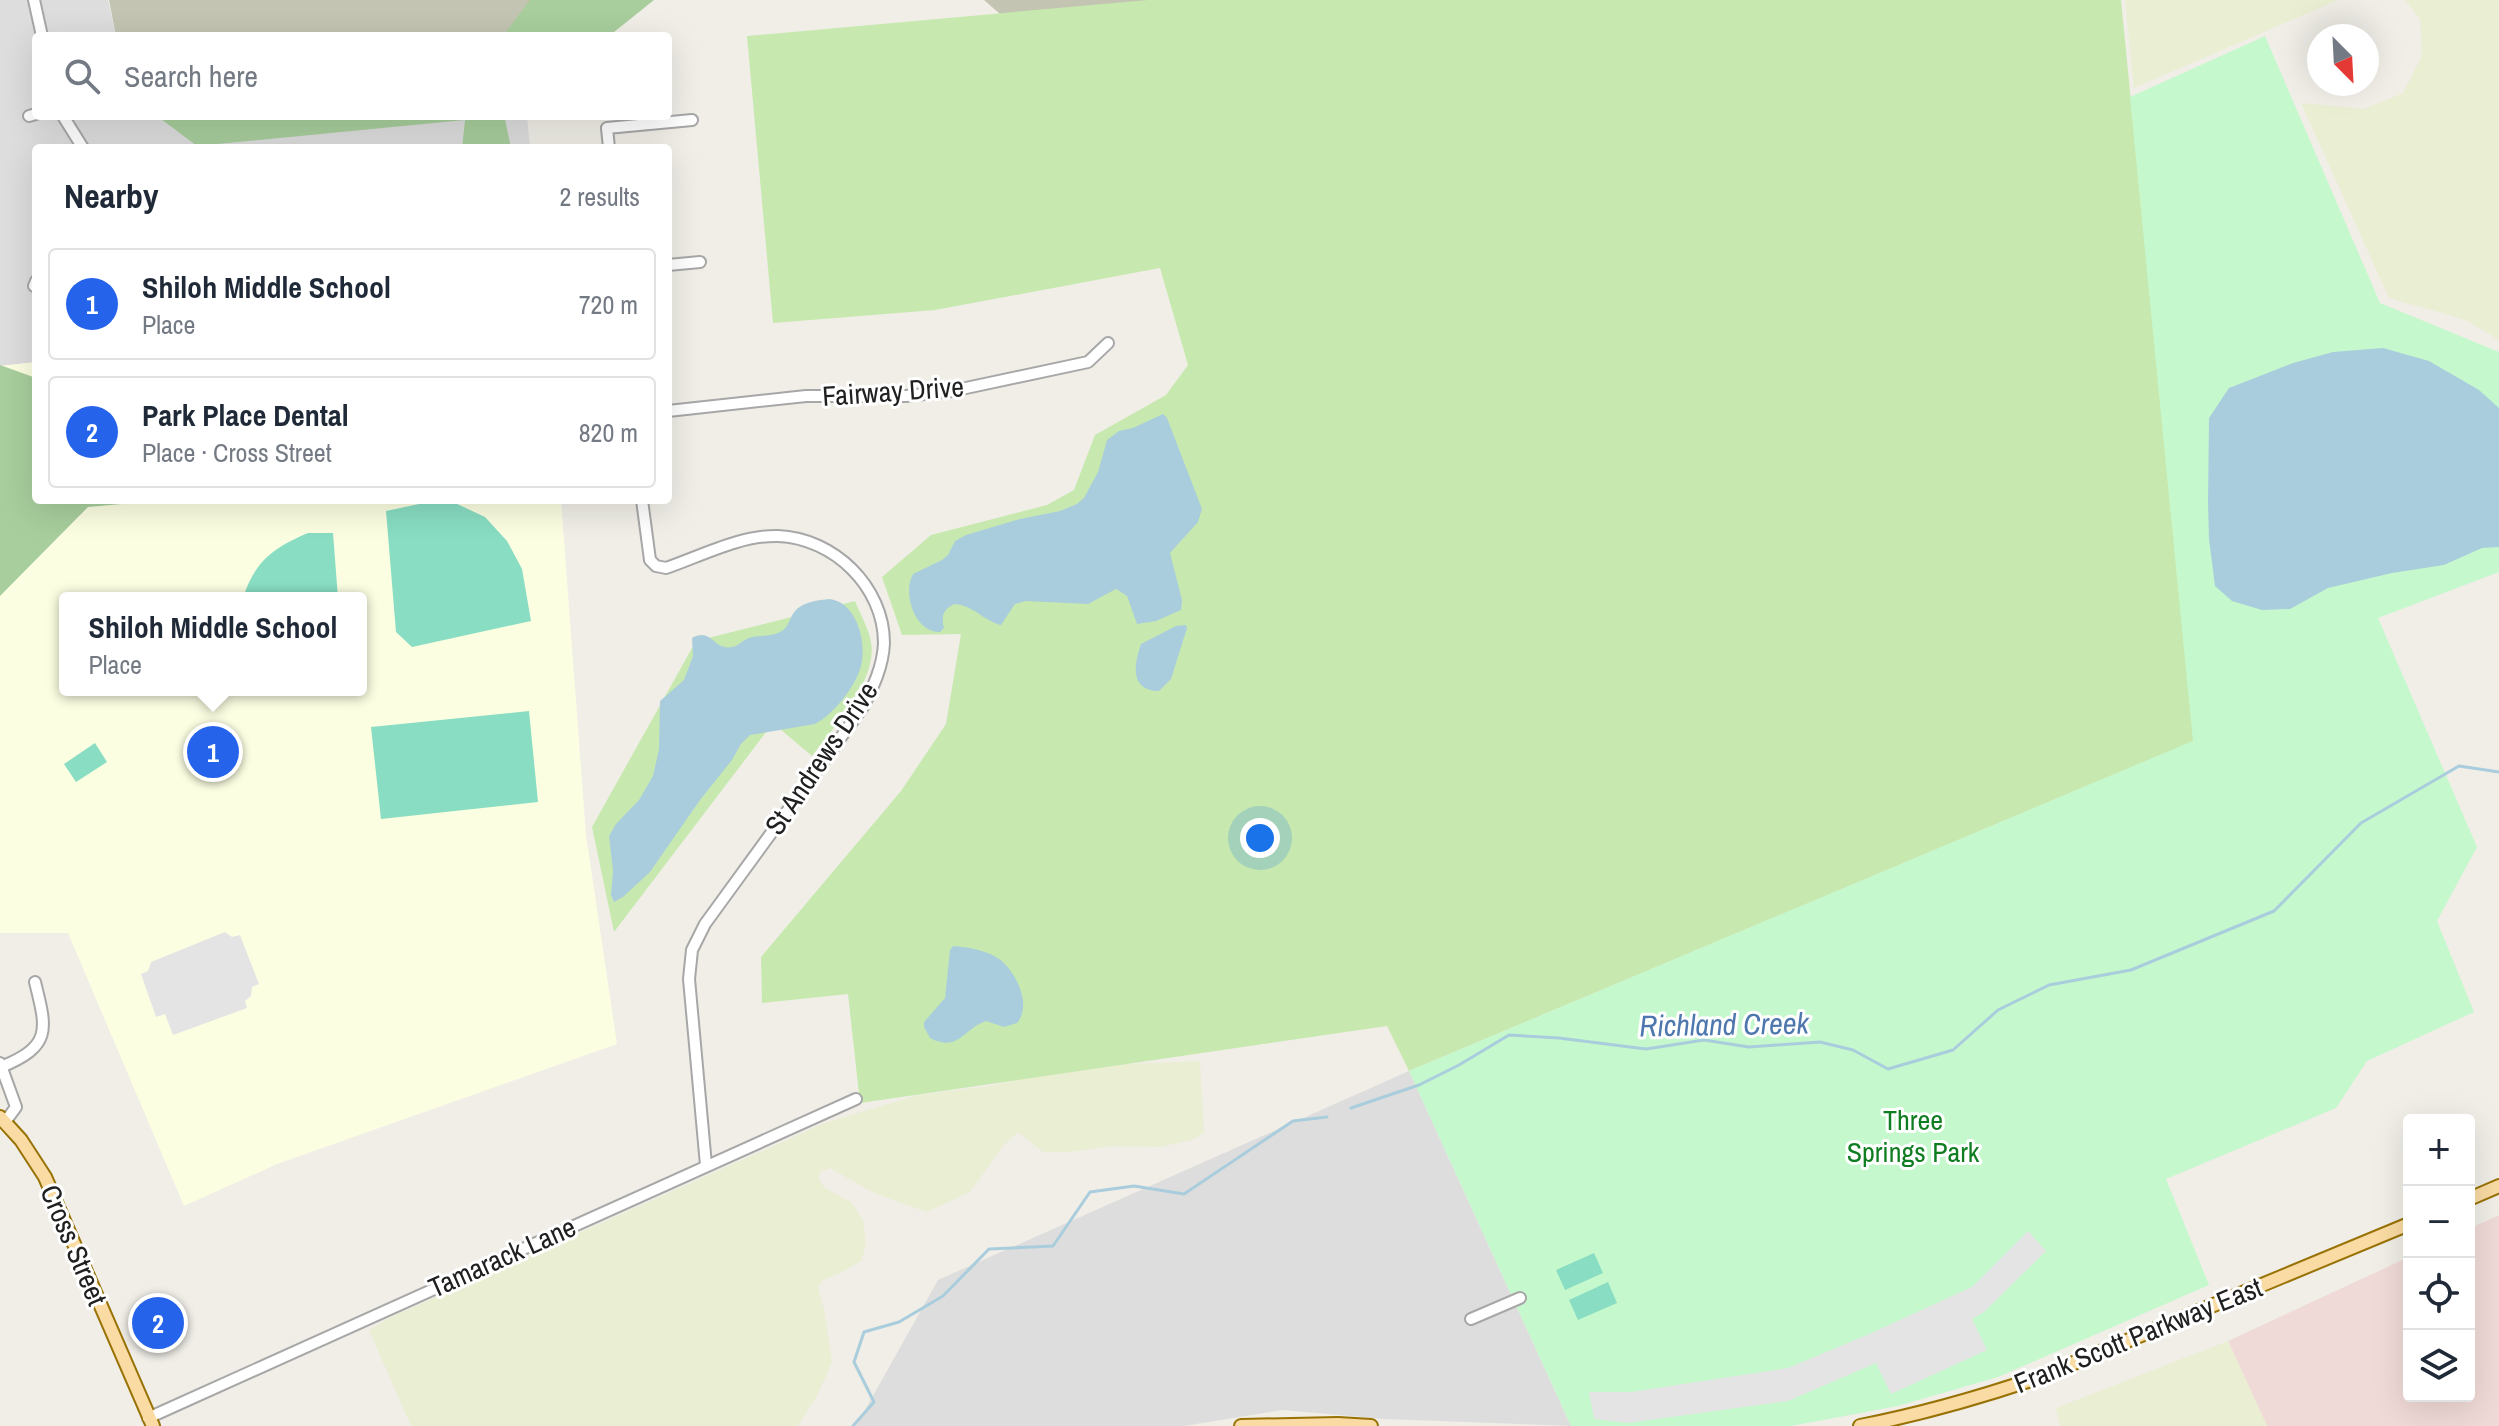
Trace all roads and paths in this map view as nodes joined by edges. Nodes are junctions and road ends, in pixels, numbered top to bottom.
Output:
1 (34, 0) edge
2 (41, 32) edge
3 (66, 120) edge
4 (692, 120) dead end
5 (80, 144) edge
6 (609, 144) edge
7 (700, 262) dead end
8 (672, 265) edge
9 (1108, 343) dead end
10 (672, 411) edge
11 (643, 504) edge
12 (35, 982) dead end
13 (1, 1065) edge
14 (856, 1099) dead end
15 (3, 1120) edge
16 (706, 1165) junction
17 (2499, 1186) edge
18 (2475, 1196) edge
19 (2403, 1226) edge
20 (1520, 1298) dead end
21 (1471, 1319) dead end
22 (151, 1422) edge
23 (1241, 1426) edge
24 (1371, 1426) edge
25 (1860, 1426) edge

1 - 2 street
3 - 5 street
4 - 6 street
7 - 8 street
9 - 10 street, Fairway Drive
11 - 16 street, St Andrews Drive
12 - 13 street
13 - 15 street
14 - 16 street, Tamarack Lane
15 - 22 main road, Cross Street
16 - 22 street, Tamarack Lane
17 - 18 main road
19 - 25 main road, Frank Scott Parkway East
20 - 21 street
23 - 24 main road

